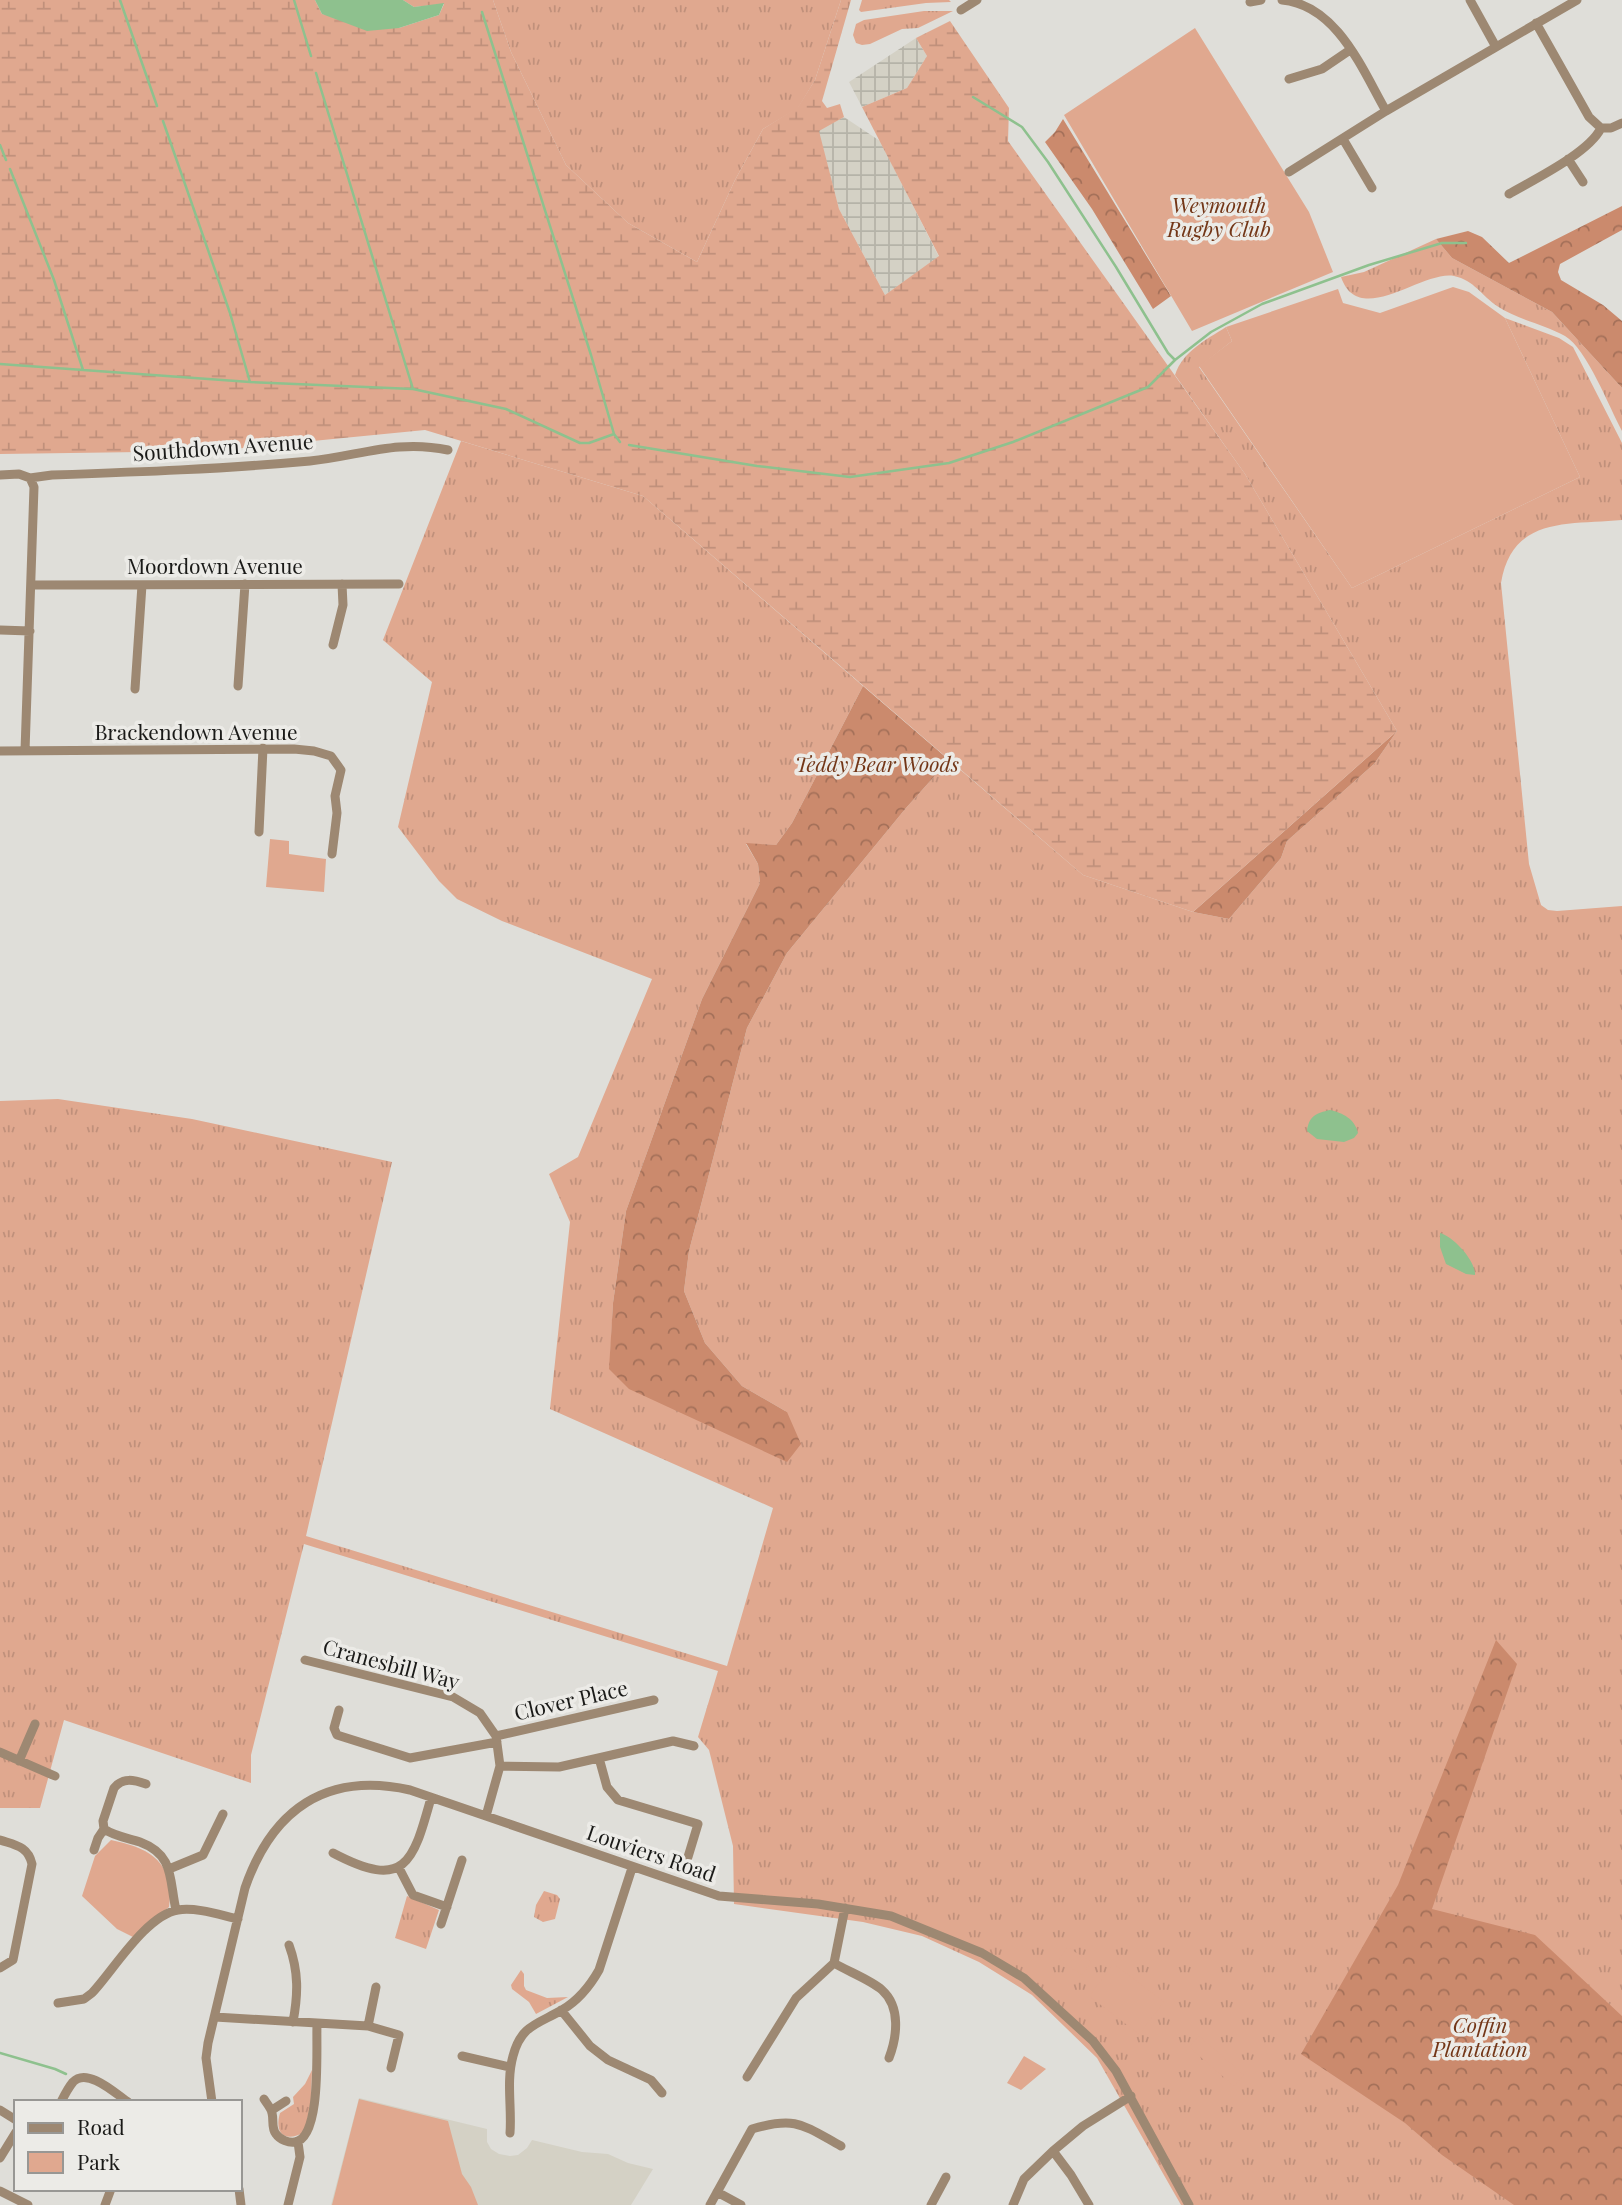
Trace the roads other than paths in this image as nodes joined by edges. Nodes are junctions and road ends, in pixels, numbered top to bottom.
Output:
1 (977, 0) edge
2 (1261, 0) edge
3 (1282, 0) edge
4 (1322, 0) edge
5 (1470, 0) edge
6 (1577, 0) edge
7 (1250, 2) dead end
8 (961, 10) dead end
9 (1316, 12) junction
10 (1536, 23) junction
11 (1496, 47) junction
12 (1350, 50) junction
13 (1289, 79) dead end
14 (1386, 111) junction
15 (1622, 124) edge
16 (1601, 128) junction
17 (1342, 139) junction
18 (1567, 159) junction
19 (1289, 172) dead end
20 (1583, 182) dead end
21 (1372, 188) dead end
22 (1509, 194) dead end
23 (448, 450) dead end
24 (0, 475) edge
25 (30, 478) junction
26 (142, 584) junction
27 (245, 584) junction
28 (342, 584) junction
29 (399, 584) dead end
30 (32, 585) junction
31 (0, 630) edge
32 (30, 631) junction
33 (333, 645) dead end
34 (237, 686) dead end
35 (135, 689) dead end
36 (263, 748) junction
37 (0, 751) edge
38 (25, 751) junction
39 (259, 832) dead end
40 (332, 854) dead end
41 (304, 1660) dead end
42 (653, 1700) dead end
43 (339, 1710) dead end
44 (35, 1724) dead end
45 (496, 1739) junction
46 (694, 1746) dead end
47 (0, 1752) edge
48 (599, 1758) junction
49 (19, 1761) junction
50 (500, 1766) junction
51 (55, 1776) dead end
52 (146, 1784) dead end
53 (431, 1798) junction
54 (223, 1814) dead end
55 (486, 1816) junction
56 (104, 1829) junction
57 (0, 1840) edge
58 (94, 1850) dead end
59 (333, 1853) dead end
60 (688, 1857) dead end
61 (461, 1860) dead end
62 (399, 1868) junction
63 (632, 1868) junction
64 (169, 1869) junction
65 (447, 1907) junction
66 (845, 1908) junction
67 (176, 1910) junction
68 (237, 1919) junction
69 (441, 1924) dead end
70 (289, 1945) dead end
71 (834, 1963) junction
72 (0, 1968) edge
73 (376, 1987) dead end
74 (58, 2003) dead end
75 (561, 2010) junction
76 (215, 2017) junction
77 (293, 2022) junction
78 (317, 2025) junction
79 (368, 2026) junction
80 (462, 2056) dead end
81 (889, 2058) dead end
82 (510, 2067) junction
83 (391, 2068) dead end
84 (747, 2077) dead end
85 (662, 2093) dead end
86 (1131, 2096) junction
87 (264, 2099) dead end
88 (62, 2100) edge
89 (125, 2100) edge
90 (208, 2100) edge
91 (286, 2101) dead end
92 (272, 2110) junction
93 (510, 2133) dead end
94 (14, 2135) edge
95 (299, 2142) junction
96 (841, 2146) dead end
97 (1053, 2151) junction
98 (0, 2158) edge
99 (946, 2177) dead end
100 (0, 2190) edge
101 (718, 2192) junction
102 (28, 2205) edge
103 (288, 2205) edge
104 (710, 2205) edge
105 (741, 2205) edge
106 (931, 2205) edge
107 (1013, 2205) edge
108 (1089, 2205) edge
109 (1189, 2205) edge

1 - 8 street
2 - 7 street
3 - 9 street
4 - 9 street
5 - 11 street
6 - 10 street
9 - 12 street
10 - 11 street
10 - 16 street
11 - 14 street
12 - 13 street
12 - 14 street
14 - 17 street
15 - 16 street
16 - 18 street
17 - 19 street
17 - 21 street
18 - 20 street
18 - 22 street
23 - 25 street, Southdown Avenue
24 - 25 street, Southdown Avenue
25 - 30 street
26 - 27 street, Moordown Avenue
26 - 30 street, Moordown Avenue
26 - 35 street
27 - 28 street, Moordown Avenue
27 - 34 street
28 - 29 street, Moordown Avenue
28 - 33 street
30 - 32 street
31 - 32 street
32 - 38 street
36 - 38 street, Brackendown Avenue
36 - 39 street
36 - 40 street, Brackendown Avenue
37 - 38 street, Brackendown Avenue
41 - 45 street, Cranesbill Way
42 - 45 street, Clover Place
43 - 45 street, Clover Place
44 - 49 street
45 - 50 street
46 - 48 street
47 - 49 street
48 - 50 street
48 - 60 street
49 - 51 street
50 - 55 street
52 - 56 street
53 - 55 street, Louviers Road
53 - 62 street
53 - 68 street, Louviers Road
54 - 64 street
55 - 63 street, Louviers Road
56 - 58 street
56 - 64 street
57 - 72 street
59 - 62 street
61 - 65 street
62 - 65 street
63 - 66 street, Louviers Road
63 - 75 street
64 - 67 street
65 - 69 street
66 - 71 street
66 - 86 street, Louviers Road
67 - 68 street
67 - 74 street
68 - 76 street, Louviers Road
70 - 77 street
71 - 81 street
71 - 84 street
73 - 79 street
75 - 82 street
75 - 85 street
76 - 77 street
76 - 90 street, Louviers Road
77 - 78 street
78 - 79 street
78 - 95 street
79 - 83 street
80 - 82 street
82 - 93 street
86 - 97 street
86 - 109 street, Louviers Road
87 - 92 street
88 - 89 street
91 - 92 street
92 - 95 street
94 - 98 street
95 - 103 street
96 - 101 street
97 - 107 street
97 - 108 street
99 - 106 street
100 - 102 street
101 - 104 street
101 - 105 street

